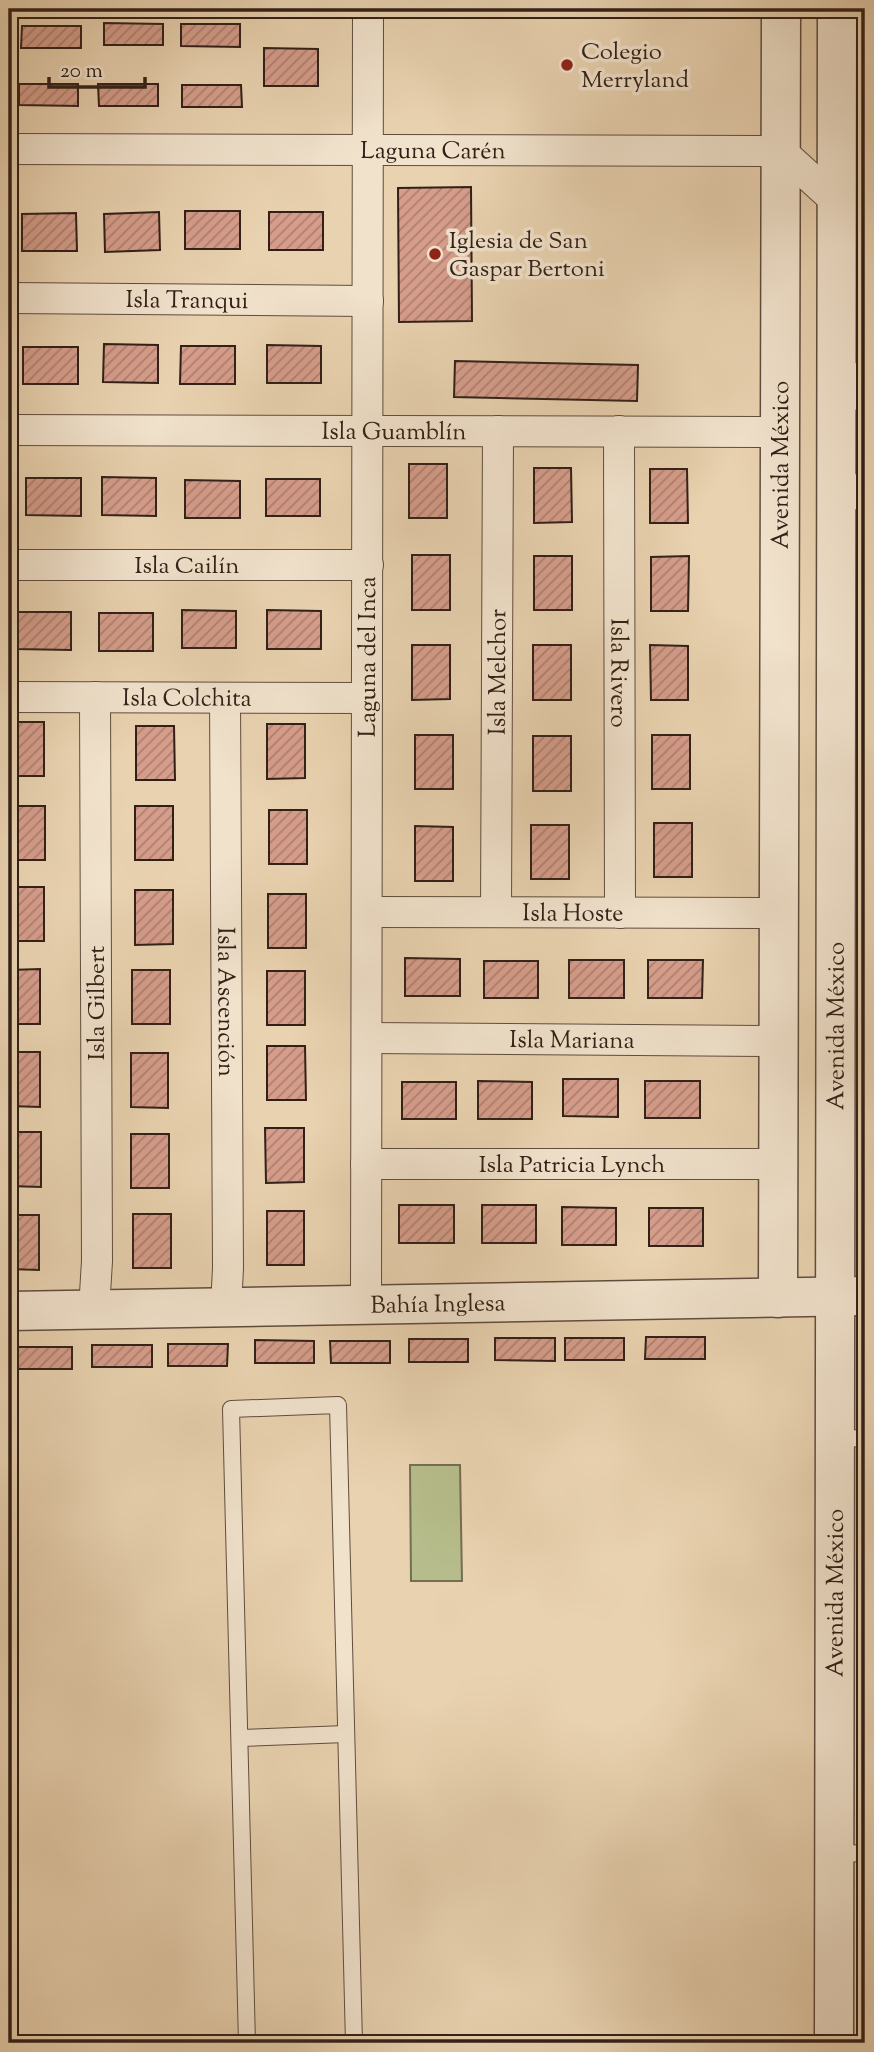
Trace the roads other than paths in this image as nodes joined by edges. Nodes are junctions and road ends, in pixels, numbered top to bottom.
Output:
1 (368, 9) edge
2 (781, 9) edge
3 (837, 9) edge
4 (9, 149) edge
5 (368, 150) junction
6 (781, 151) junction
7 (837, 202) junction
8 (9, 298) edge
9 (368, 301) junction
10 (836, 363) junction
11 (865, 398) edge
12 (9, 430) edge
13 (368, 431) junction
14 (498, 431) junction
15 (619, 431) junction
16 (780, 432) junction
17 (850, 495) edge
18 (9, 565) edge
19 (368, 565) junction
20 (779, 678) junction
21 (837, 684) junction
22 (9, 696) edge
23 (95, 697) junction
24 (225, 698) junction
25 (367, 698) junction
26 (367, 912) junction
27 (496, 912) junction
28 (620, 913) junction
29 (779, 913) junction
30 (367, 1038) junction
31 (778, 1041) junction
32 (366, 1164) junction
33 (778, 1164) junction
34 (850, 1296) edge
35 (778, 1298) junction
36 (366, 1305) junction
37 (226, 1307) junction
38 (94, 1310) junction
39 (9, 1311) edge
40 (850, 1438) edge
41 (346, 1734) junction
42 (240, 1738) junction
43 (850, 1854) edge
44 (247, 2043) edge
45 (354, 2043) edge
46 (834, 2043) edge

1 - 5 street, Laguna del Inca
2 - 6 street, Avenida México
3 - 7 street, Avenida México
4 - 5 street, Laguna Carén
5 - 6 street, Laguna Carén
5 - 9 street, Laguna del Inca
6 - 7 street
6 - 16 street, Avenida México
7 - 10 street, Avenida México
8 - 9 street, Isla Tranqui
9 - 13 street, Laguna del Inca
10 - 11 street
10 - 17 street, Avenida México
12 - 13 street, Isla Guamblín
13 - 14 street, Isla Guamblín
13 - 19 street, Laguna del Inca
14 - 15 street, Isla Guamblín
14 - 27 street, Isla Melchor
15 - 16 street, Isla Guamblín
15 - 28 street, Isla Rivero
16 - 20 street, Avenida México
17 - 21 street, Avenida México
18 - 19 street, Isla Cailín
19 - 25 street, Laguna del Inca
20 - 21 street
20 - 29 street, Avenida México
21 - 34 street, Avenida México
22 - 23 street, Isla Colchita
23 - 24 street, Isla Colchita
23 - 38 street, Isla Gilbert
24 - 25 street, Isla Colchita
24 - 37 street, Isla Ascención
25 - 26 street, Laguna del Inca
26 - 27 street, Isla Hoste
26 - 30 street, Laguna del Inca
27 - 28 street, Isla Hoste
28 - 29 street, Isla Hoste
29 - 31 street, Avenida México
30 - 31 street, Isla Mariana
30 - 32 street, Laguna del Inca
31 - 33 street, Avenida México
32 - 33 street, Isla Patricia Lynch
32 - 36 street, Laguna del Inca
33 - 35 street, Avenida México
34 - 35 street, Bahía Inglesa
34 - 40 street, Avenida México
35 - 36 street, Bahía Inglesa
36 - 37 street, Bahía Inglesa
37 - 38 street, Bahía Inglesa
38 - 39 street, Bahía Inglesa
40 - 43 street, Avenida México
41 - 42 lane
41 - 42 lane
41 - 45 lane
42 - 44 lane
43 - 46 street, Avenida México

